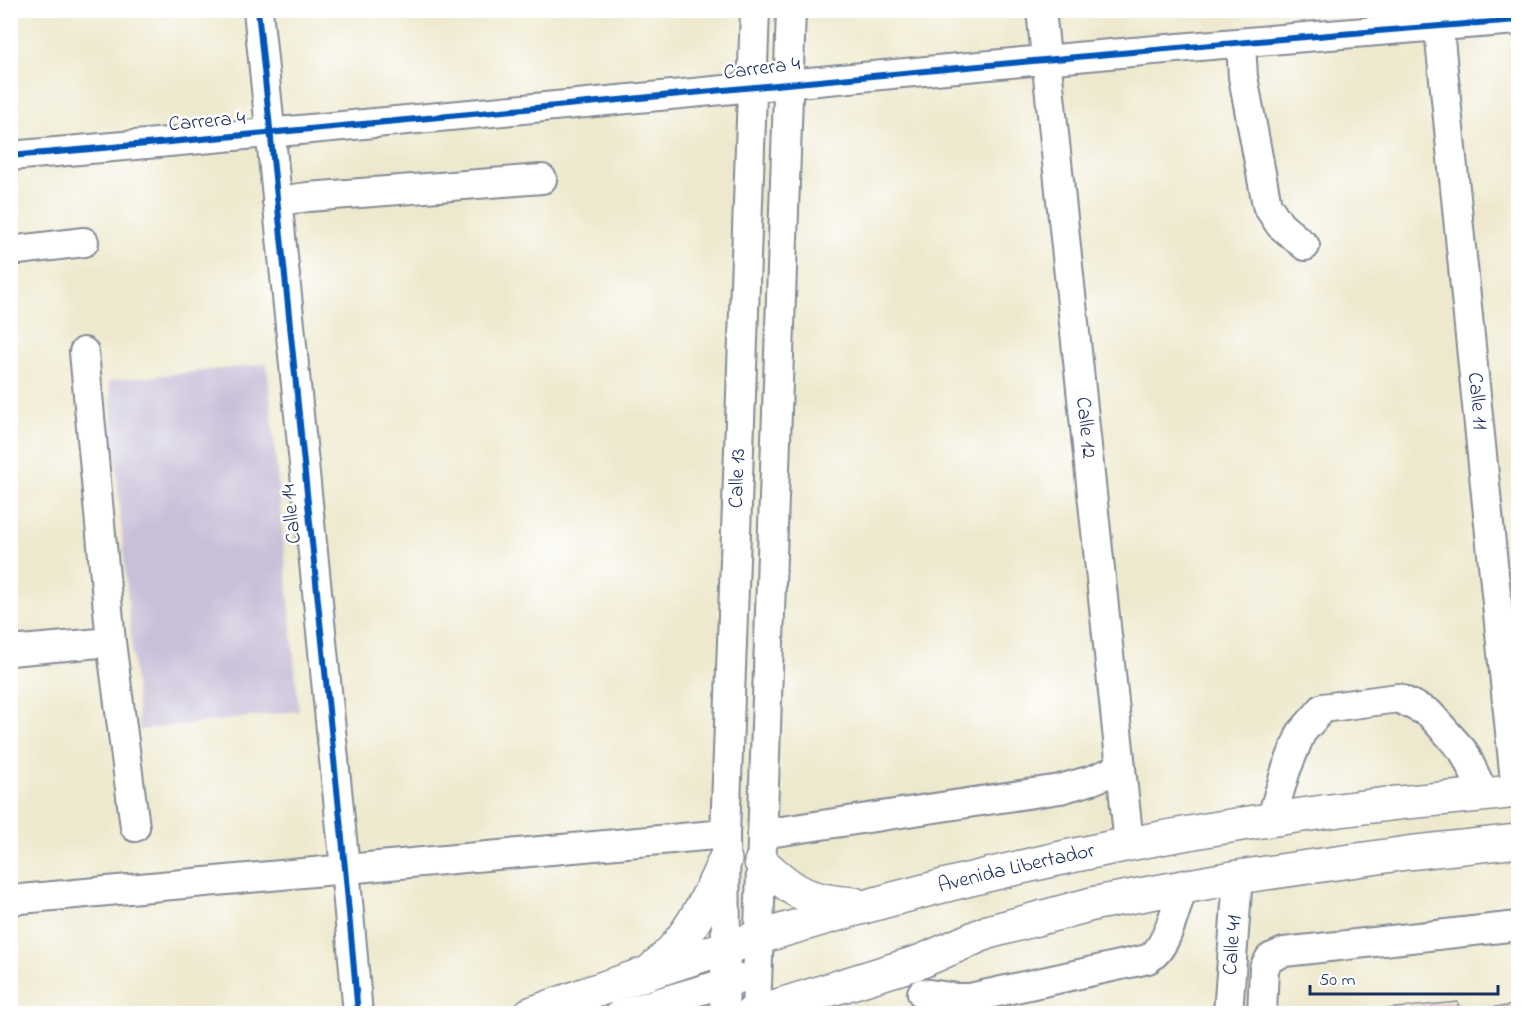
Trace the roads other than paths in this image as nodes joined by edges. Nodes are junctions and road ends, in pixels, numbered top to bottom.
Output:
1 (258, 10) edge
2 (755, 10) edge
3 (791, 10) edge
4 (1041, 10) edge
5 (1438, 18) edge
6 (1518, 20) edge
7 (1241, 43) junction
8 (1045, 59) junction
9 (788, 82) junction
10 (751, 88) junction
11 (270, 134) junction
12 (10, 156) edge
13 (542, 179) dead end
14 (277, 201) junction
15 (84, 242) dead end
16 (1305, 246) dead end
17 (10, 250) edge
18 (84, 352) dead end
19 (111, 642) junction
20 (10, 651) edge
21 (1121, 768) junction
22 (1506, 793) edge
23 (1271, 820) junction
24 (135, 827) dead end
25 (1518, 841) edge
26 (1129, 844) junction
27 (725, 847) junction
28 (761, 848) junction
29 (345, 868) junction
30 (1238, 877) junction
31 (1183, 887) junction
32 (10, 900) edge
33 (868, 905) junction
34 (1518, 926) edge
35 (758, 936) junction
36 (726, 946) junction
37 (652, 971) junction
38 (757, 974) junction
39 (924, 980) edge
40 (725, 982) junction
41 (754, 1013) edge
42 (358, 1014) edge
43 (530, 1014) edge
44 (620, 1014) edge
45 (723, 1014) edge
46 (824, 1014) edge
47 (1228, 1014) edge
48 (1262, 1014) edge

1 - 11 street, Calle 14
2 - 10 street, Calle 13
3 - 9 street, Calle 13
4 - 8 street, Calle 12
5 - 6 street, Carrera 4
5 - 7 street, Carrera 4
5 - 22 street, Calle 11
7 - 8 street, Carrera 4
7 - 16 street
8 - 9 street, Carrera 4
8 - 21 street, Calle 12
9 - 10 street, Carrera 4
9 - 28 street, Calle 13
10 - 11 street, Carrera 4
10 - 27 street, Calle 13
11 - 12 street, Carrera 4
11 - 14 street, Calle 14
13 - 14 street
14 - 29 street, Calle 14
15 - 17 street
18 - 19 street
19 - 20 street
19 - 24 street
21 - 26 street, Calle 12
21 - 28 street
22 - 23 main road, Avenida Libertador
22 - 23 street
23 - 26 main road, Avenida Libertador
25 - 30 main road
26 - 33 main road, Avenida Libertador
27 - 29 street
27 - 36 street, Calle 13
27 - 37 main road
28 - 33 main road
28 - 35 street, Calle 13
29 - 32 street
29 - 42 street, Calle 14
30 - 31 main road
30 - 47 street, Calle 41
31 - 39 main road
31 - 39 street
33 - 35 main road, Avenida Libertador
34 - 48 street
35 - 36 main road, Avenida Libertador
35 - 38 street, Calle 13
36 - 37 main road, Avenida Libertador
36 - 40 street, Calle 13
37 - 43 main road, Avenida Libertador
38 - 40 street
38 - 41 street, Calle 13
39 - 41 main road
39 - 46 main road
40 - 44 street
40 - 45 street, Calle 13

